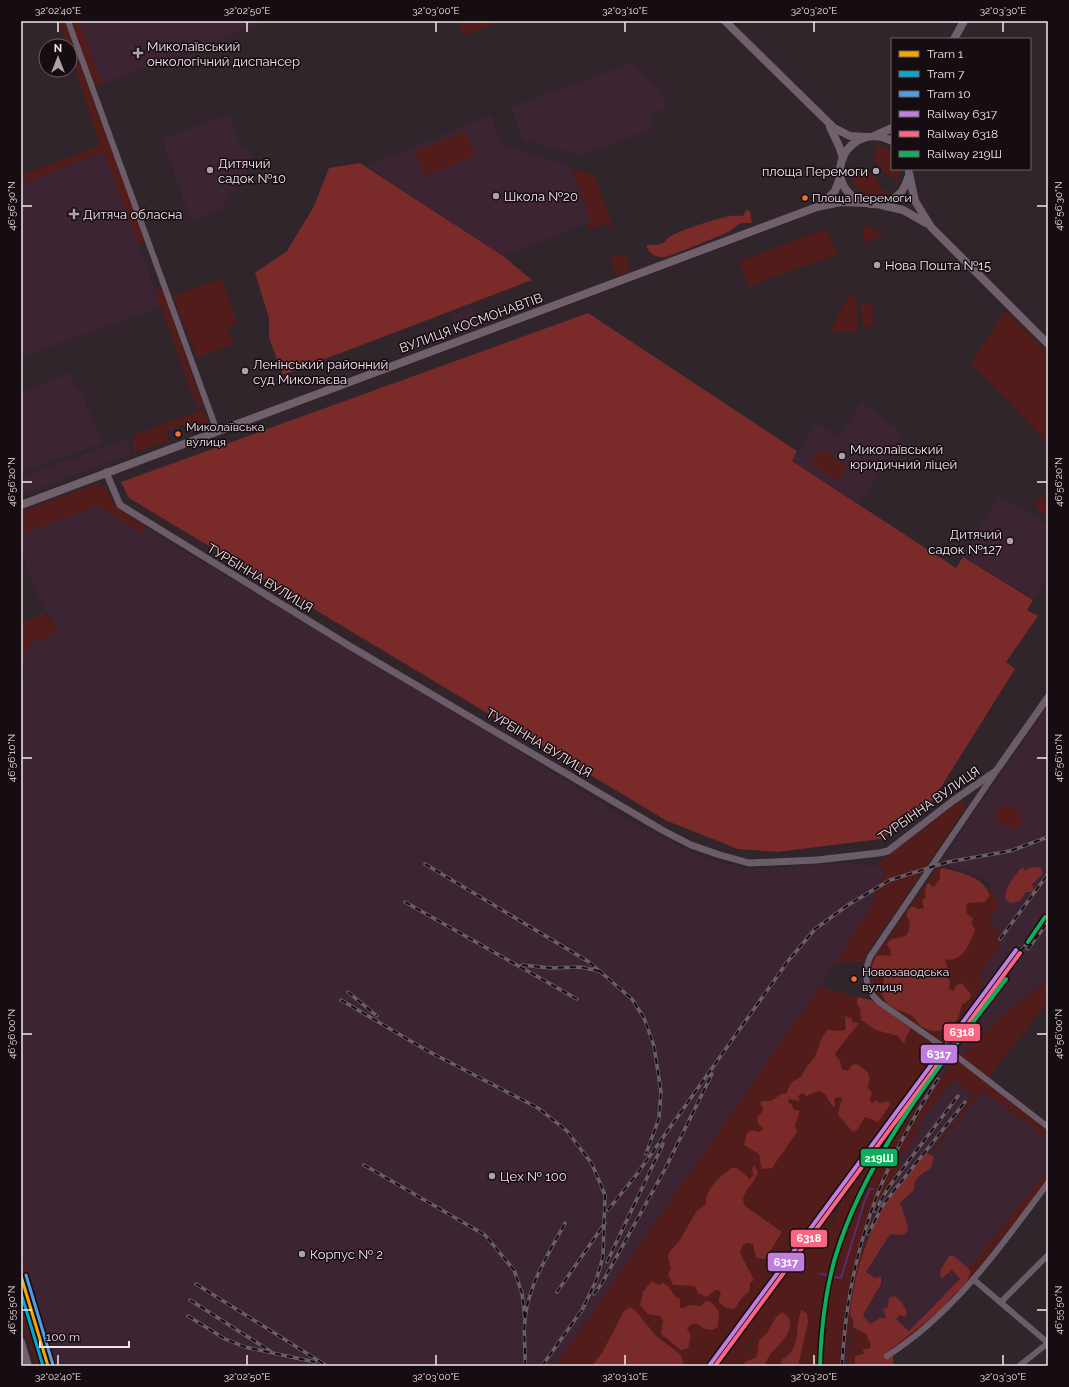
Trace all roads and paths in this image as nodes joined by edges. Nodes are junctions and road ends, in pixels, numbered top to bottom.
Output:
1 (68, 21) edge
2 (725, 21) edge
3 (964, 21) edge
4 (955, 38) edge
5 (827, 123) junction
6 (891, 128) edge
7 (870, 137) junction
8 (891, 141) edge
9 (843, 158) junction
10 (909, 171) edge
11 (841, 174) junction
12 (865, 203) junction
13 (878, 204) junction
14 (818, 207) junction
15 (931, 227) junction
16 (1048, 344) edge
17 (217, 431) junction
18 (106, 472) junction
19 (21, 505) edge
20 (1048, 696) edge
21 (996, 772) junction
22 (1048, 1127) edge
23 (1048, 1183) edge
24 (1048, 1255) edge
25 (973, 1279) junction
26 (1001, 1302) junction
27 (21, 1342) edge
28 (1047, 1343) edge
29 (887, 1356) dead end
30 (28, 1366) edge
31 (1019, 1366) edge

1 - 17 street
2 - 5 main road
3 - 4 main road
5 - 7 main road
5 - 9 main road
6 - 7 main road
7 - 8 main road
7 - 9 main road
9 - 11 main road
10 - 13 main road
10 - 15 main road
11 - 12 main road
11 - 14 main road, ВУЛИЦЯ КОСМОНАВТІВ
12 - 13 main road, ВУЛИЦЯ КОСМОНАВТІВ
12 - 14 main road, ВУЛИЦЯ КОСМОНАВТІВ
13 - 15 main road, ВУЛИЦЯ КОСМОНАВТІВ
14 - 17 main road, ВУЛИЦЯ КОСМОНАВТІВ
15 - 16 main road
17 - 18 main road, ВУЛИЦЯ КОСМОНАВТІВ
18 - 19 main road, ВУЛИЦЯ КОСМОНАВТІВ
18 - 21 street, ТУРБІННА ВУЛИЦЯ
20 - 21 street
21 - 22 street
23 - 25 street
24 - 26 street
25 - 26 street
25 - 29 street
26 - 28 street
27 - 30 main road
28 - 31 street

